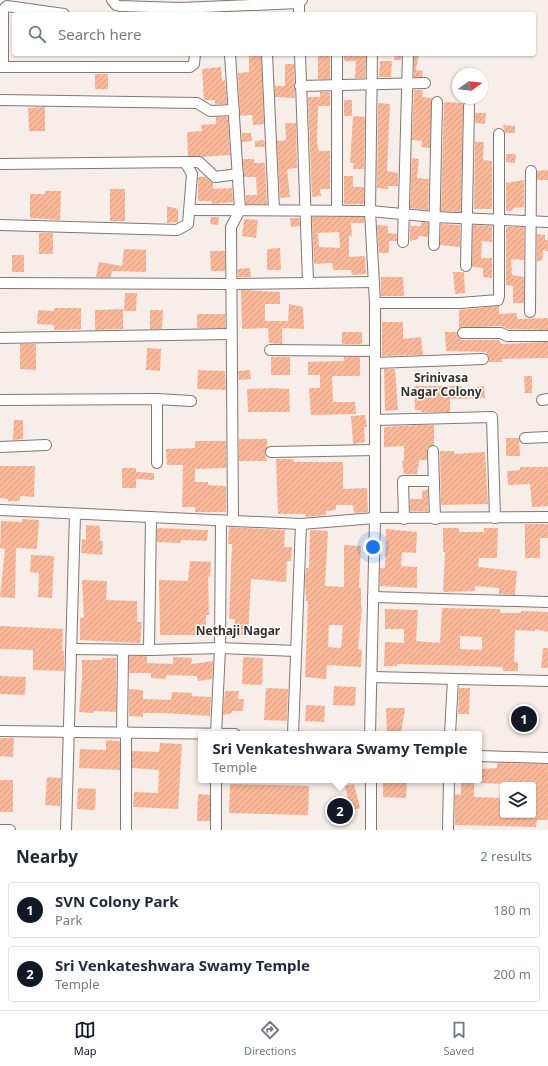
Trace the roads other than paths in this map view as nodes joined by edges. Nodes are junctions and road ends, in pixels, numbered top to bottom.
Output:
1 (112, 0) edge
2 (300, 1) edge
3 (180, 4) edge
4 (50, 12) edge
5 (299, 12) edge
6 (195, 56) edge
7 (230, 56) edge
8 (266, 56) edge
9 (300, 56) edge
10 (337, 56) edge
11 (372, 56) edge
12 (408, 56) edge
13 (1, 66) edge
14 (406, 82) junction
15 (425, 83) dead end
16 (371, 84) junction
17 (337, 85) junction
18 (300, 86) junction
19 (0, 100) edge
20 (437, 102) dead end
21 (469, 106) dead end
22 (234, 110) junction
23 (499, 134) dead end
24 (185, 162) junction
25 (0, 164) edge
26 (531, 171) dead end
27 (238, 174) junction
28 (304, 209) junction
29 (190, 210) junction
30 (240, 210) junction
31 (274, 210) junction
32 (337, 210) junction
33 (370, 211) junction
34 (404, 214) junction
35 (434, 216) junction
36 (467, 218) junction
37 (500, 219) junction
38 (531, 221) junction
39 (548, 222) edge
40 (0, 225) edge
41 (403, 242) dead end
42 (434, 245) dead end
43 (466, 266) dead end
44 (308, 282) junction
45 (374, 282) junction
46 (0, 283) edge
47 (231, 284) junction
48 (375, 303) junction
49 (530, 312) dead end
50 (463, 333) dead end
51 (230, 334) junction
52 (548, 336) edge
53 (0, 338) edge
54 (270, 350) dead end
55 (375, 351) junction
56 (482, 359) dead end
57 (375, 363) junction
58 (157, 399) junction
59 (0, 400) edge
60 (191, 401) dead end
61 (375, 420) junction
62 (548, 436) edge
63 (525, 438) dead end
64 (46, 445) dead end
65 (0, 447) edge
66 (375, 450) junction
67 (434, 451) dead end
68 (271, 452) dead end
69 (157, 463) dead end
70 (434, 481) junction
71 (0, 510) edge
72 (76, 514) junction
73 (151, 517) junction
74 (548, 517) edge
75 (375, 518) junction
76 (495, 518) junction
77 (404, 519) junction
78 (435, 519) junction
79 (221, 521) junction
80 (233, 521) junction
81 (301, 524) junction
82 (373, 597) junction
83 (548, 602) edge
84 (220, 648) junction
85 (72, 650) junction
86 (123, 650) junction
87 (150, 650) junction
88 (296, 651) junction
89 (372, 677) junction
90 (453, 679) junction
91 (548, 681) edge
92 (0, 731) edge
93 (70, 731) junction
94 (216, 731) edge
95 (293, 731) edge
96 (370, 731) edge
97 (450, 731) edge
98 (124, 732) junction
99 (198, 734) edge
100 (482, 756) edge
101 (548, 758) edge
102 (216, 783) edge
103 (371, 783) edge
104 (449, 783) edge
105 (0, 830) edge
106 (10, 830) edge
107 (66, 830) edge
108 (126, 830) edge
109 (216, 830) edge
110 (371, 830) edge
111 (448, 830) edge

1 - 3 street
2 - 3 street
2 - 5 street
4 - 13 street
6 - 13 street
7 - 22 street
8 - 31 street
9 - 18 street
10 - 17 street
11 - 16 street
12 - 14 street
14 - 15 street
14 - 16 street
14 - 34 street
16 - 17 street
16 - 33 street
17 - 18 street
17 - 32 street
18 - 28 street
19 - 22 street
20 - 35 street
21 - 36 street
22 - 27 street
23 - 37 street
24 - 25 street
24 - 27 street
24 - 29 street
26 - 38 street
27 - 30 street
28 - 31 street
28 - 32 street
28 - 44 street
29 - 30 street
29 - 40 street
30 - 31 street
30 - 47 street
32 - 33 street
33 - 34 street
33 - 45 street
34 - 35 street
34 - 41 street
35 - 36 street
35 - 42 street
36 - 37 street
36 - 43 street
37 - 38 street
37 - 48 street
38 - 39 street
38 - 49 street
44 - 45 street
44 - 47 street
45 - 48 street
46 - 47 street
47 - 51 street
48 - 55 street
50 - 52 street
51 - 53 street
51 - 80 street
54 - 55 street
55 - 57 street
56 - 57 street
57 - 61 street
58 - 59 street
58 - 60 street
58 - 69 street
61 - 66 street
61 - 76 street
62 - 63 street
64 - 65 street
66 - 68 street
66 - 75 street
67 - 70 street
70 - 77 street
70 - 78 street
71 - 72 street
72 - 73 street
72 - 85 street
73 - 79 street
73 - 87 street
74 - 76 street
75 - 77 street
75 - 81 street
75 - 82 street
76 - 78 street
77 - 78 street
79 - 80 street
79 - 84 street
80 - 81 street
81 - 88 street
82 - 83 street
82 - 89 street
84 - 87 street
84 - 88 street
84 - 94 street
85 - 86 street
85 - 93 street
86 - 87 street
86 - 98 street
88 - 95 street
89 - 90 street
89 - 96 street
90 - 91 street
90 - 97 street
92 - 93 street
93 - 98 street
93 - 107 street
98 - 99 street
98 - 108 street
100 - 101 street
102 - 109 street
103 - 110 street
104 - 111 street
105 - 106 street

